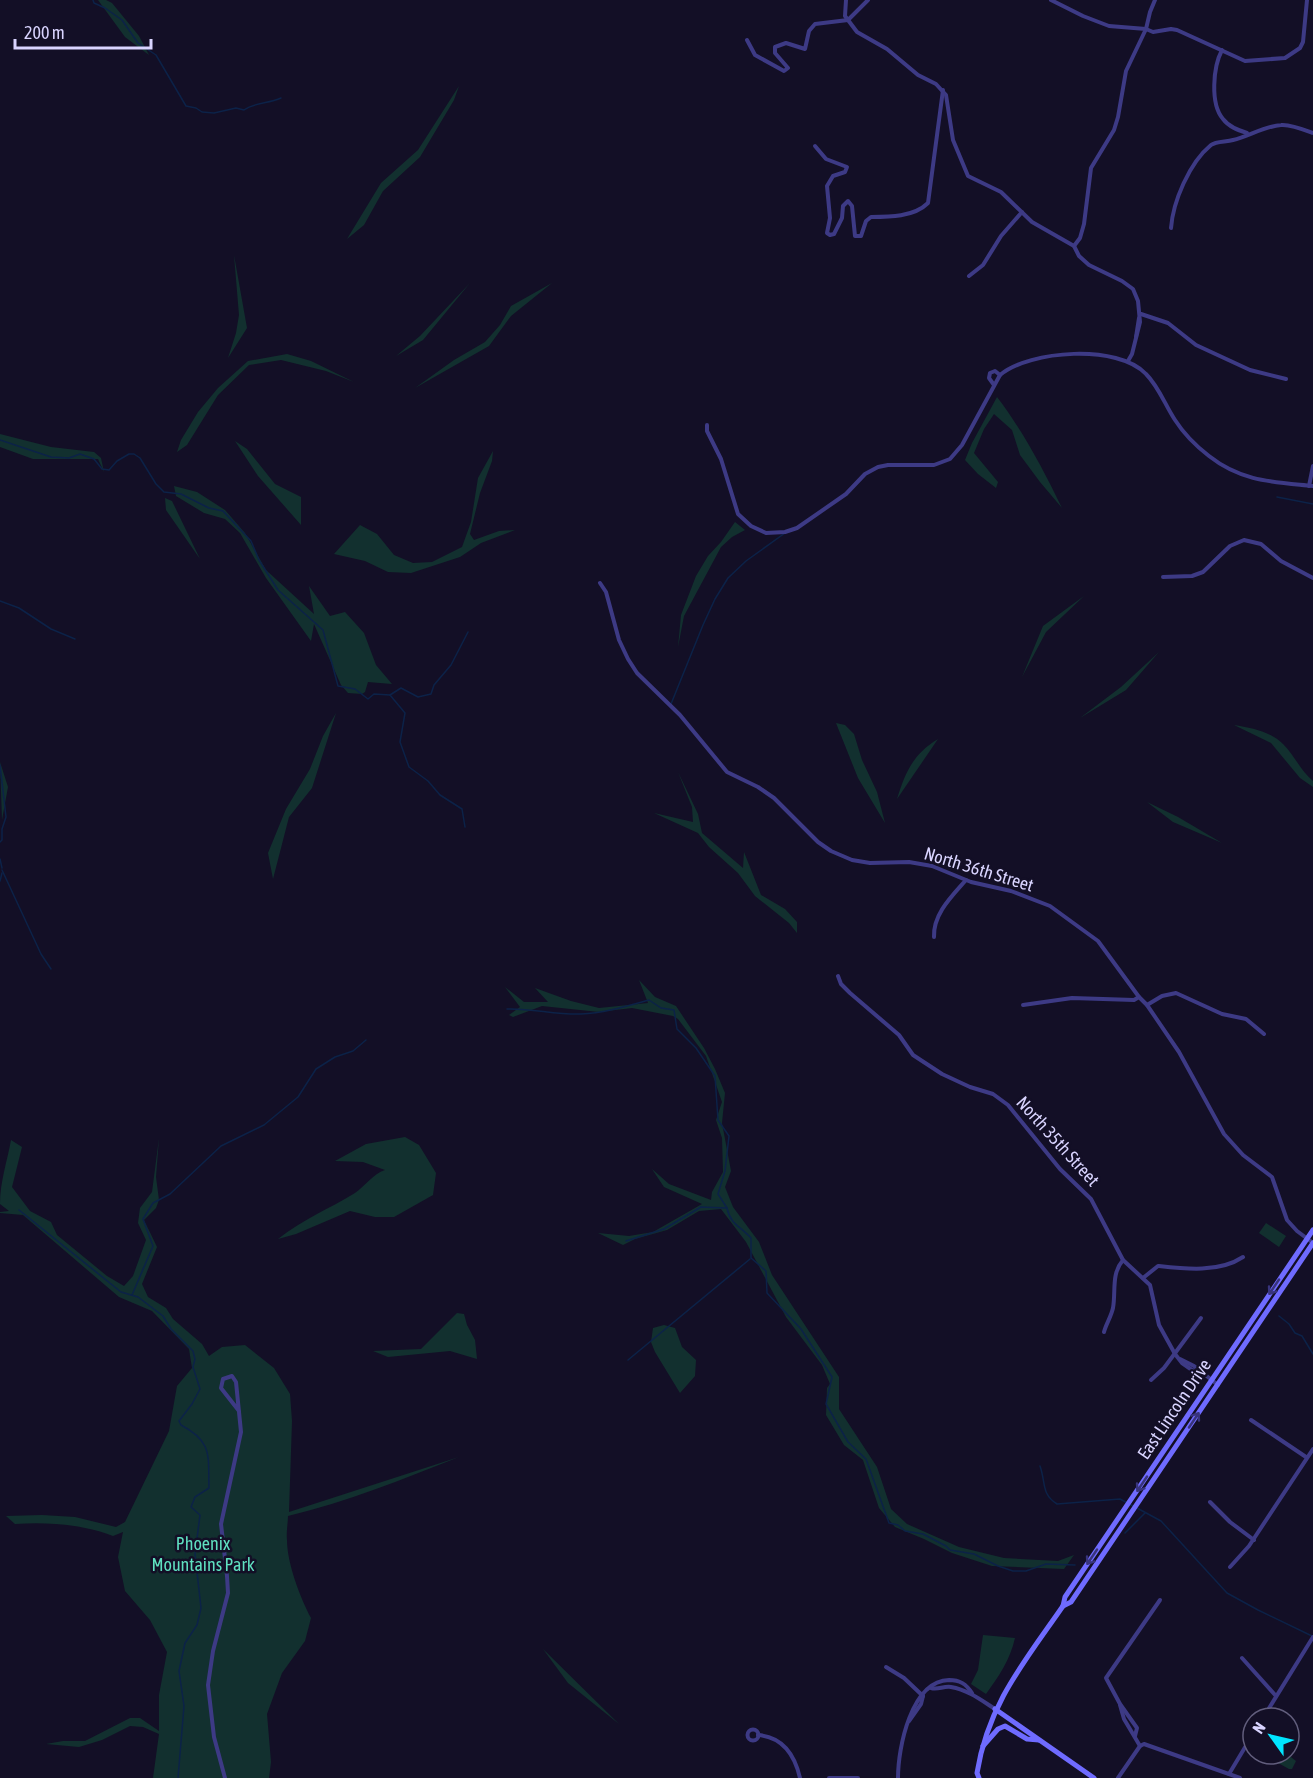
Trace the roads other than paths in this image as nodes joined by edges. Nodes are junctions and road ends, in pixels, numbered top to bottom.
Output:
1 (846, 0) edge
2 (868, 0) edge
3 (1051, 0) edge
4 (1155, 0) edge
5 (1307, 0) edge
6 (848, 20) junction
7 (1146, 29) junction
8 (747, 40) dead end
9 (1222, 50) junction
10 (943, 90) junction
11 (1248, 133) junction
12 (1313, 133) edge
13 (815, 146) dead end
14 (1022, 212) junction
15 (1171, 228) dead end
16 (1074, 246) junction
17 (969, 276) dead end
18 (1141, 314) junction
19 (1128, 361) junction
20 (1000, 375) junction
21 (1286, 380) dead end
22 (994, 386) junction
23 (707, 425) dead end
24 (1313, 466) edge
25 (1311, 486) edge
26 (1163, 578) dead end
27 (1313, 578) edge
28 (600, 583) dead end
29 (966, 880) junction
30 (934, 937) dead end
31 (838, 976) dead end
32 (1139, 998) junction
33 (1023, 1005) dead end
34 (1147, 1005) junction
35 (1264, 1034) dead end
36 (1313, 1230) edge
37 (1307, 1239) junction
38 (1313, 1243) edge
39 (1243, 1257) dead end
40 (1123, 1260) junction
41 (1143, 1278) junction
42 (1201, 1318) dead end
43 (1104, 1332) dead end
44 (1175, 1354) junction
45 (1151, 1380) dead end
46 (1211, 1381) junction
47 (1218, 1385) junction
48 (238, 1411) junction
49 (1251, 1420) dead end
50 (1313, 1449) edge
51 (1306, 1457) junction
52 (1210, 1502) dead end
53 (1123, 1511) junction
54 (1129, 1515) junction
55 (1254, 1540) junction
56 (1230, 1567) dead end
57 (1160, 1600) dead end
58 (1063, 1606) junction
59 (1312, 1638) edge
60 (1242, 1658) dead end
61 (886, 1667) dead end
62 (944, 1681) junction
63 (944, 1687) junction
64 (931, 1688) junction
65 (972, 1693) junction
66 (923, 1696) junction
67 (1276, 1696) junction
68 (1270, 1706) edge
69 (996, 1709) junction
70 (758, 1735) dead end
71 (1041, 1740) junction
72 (1140, 1746) junction
73 (982, 1747) junction
74 (1241, 1754) edge
75 (1229, 1774) junction
76 (978, 1775) edge
77 (225, 1778) edge
78 (800, 1778) edge
79 (829, 1778) edge
80 (858, 1778) edge
81 (898, 1778) edge
82 (972, 1778) edge
83 (1094, 1778) edge
84 (1118, 1778) edge
85 (1240, 1778) edge

1 - 6 street
2 - 6 street
3 - 7 street
4 - 7 street
5 - 9 street
6 - 8 street
6 - 10 street
7 - 9 street
7 - 16 street
9 - 11 street
10 - 13 street
10 - 14 street
11 - 12 street
11 - 15 street
14 - 16 street
14 - 17 street
16 - 18 street
18 - 19 street
18 - 21 street
19 - 20 street
19 - 25 street
20 - 22 street
20 - 22 street
22 - 23 street
24 - 25 street
26 - 27 street
28 - 29 street, North 36th Street
29 - 30 street
29 - 32 street, North 36th Street
31 - 40 street, North 35th Street
32 - 33 street
32 - 34 street, North 36th Street
34 - 35 street
34 - 37 street, North 36th Street
36 - 37 main road, East Lincoln Drive
37 - 38 street, North 36th Street
37 -> 46 main road, East Lincoln Drive
38 - 47 main road, East Lincoln Drive
39 - 41 street
40 - 41 street, North 35th Street
40 - 43 street
41 - 44 street, North 35th Street
42 - 44 street
44 - 45 street
44 - 46 street, North 35th Street
46 - 47 street, North 35th Street
46 -> 53 main road, East Lincoln Drive
54 -> 47 main road, East Lincoln Drive
48 - 48 street
48 - 77 street
49 - 51 street
50 - 51 street
51 - 55 street
52 - 55 street
53 - 54 main road
53 -> 58 main road, East Lincoln Drive
54 - 58 main road, East Lincoln Drive
55 - 56 street
57 - 72 street
58 - 69 main road, East Lincoln Drive
59 - 67 street
60 - 67 street
61 - 66 street
62 - 63 street
62 - 64 street
62 - 65 street
63 - 64 street
63 - 65 street
64 - 66 street
65 - 69 street
66 - 81 street
67 - 68 street
69 - 71 main road
69 - 73 main road, East Lincoln Drive
70 - 78 street
71 - 73 main road
71 - 83 main road
72 - 75 street
72 - 84 street
73 - 76 main road, East Lincoln Drive
74 - 75 street
75 - 85 street
76 - 82 main road, East Lincoln Drive
79 - 80 street

